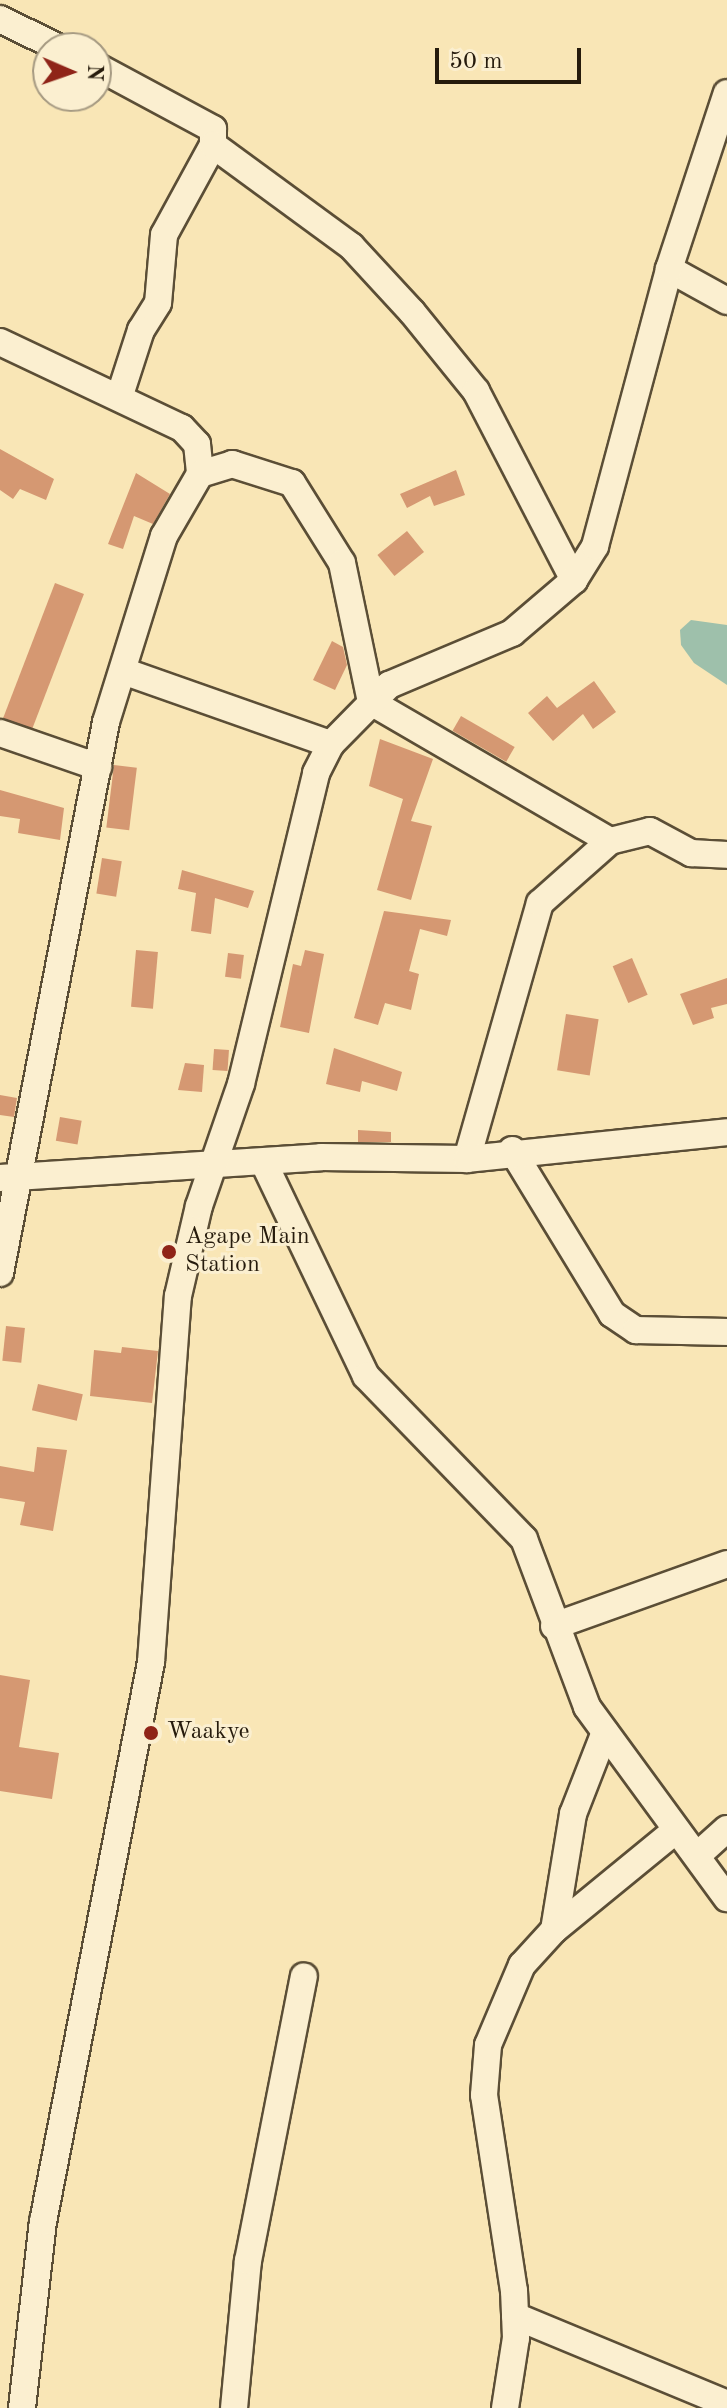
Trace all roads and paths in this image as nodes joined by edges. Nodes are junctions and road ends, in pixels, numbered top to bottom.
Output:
1 (0, 19) edge
2 (32, 35) edge
3 (112, 74) edge
4 (727, 93) edge
5 (213, 145) junction
6 (669, 269) junction
7 (727, 301) edge
8 (0, 342) edge
9 (119, 398) junction
10 (200, 474) junction
11 (574, 580) junction
12 (126, 672) junction
13 (371, 702) junction
14 (0, 733) edge
15 (331, 744) junction
16 (98, 767) junction
17 (610, 841) junction
18 (727, 855) edge
19 (727, 1132) edge
20 (512, 1150) junction
21 (467, 1159) junction
22 (264, 1163) junction
23 (212, 1169) junction
24 (10, 1179) edge
25 (0, 1273) edge
26 (727, 1332) edge
27 (727, 1564) edge
28 (554, 1626) junction
29 (605, 1732) junction
30 (727, 1829) edge
31 (676, 1830) junction
32 (700, 1853) junction
33 (727, 1898) edge
34 (554, 1930) junction
35 (304, 1976) dead end
36 (515, 2316) junction
37 (727, 2407) edge
38 (22, 2408) edge
39 (234, 2408) edge
40 (505, 2408) edge

1 - 2 street
3 - 5 street
4 - 6 street
5 - 9 street
5 - 11 street
6 - 7 street
6 - 11 street
8 - 9 street
9 - 10 street
10 - 12 street
10 - 13 street
11 - 13 street
12 - 15 street
12 - 16 street
13 - 15 street
13 - 17 street
14 - 16 street
15 - 23 street
16 - 24 street
17 - 18 street
17 - 21 street
19 - 20 street
20 - 21 street
20 - 26 street
21 - 22 street
22 - 23 street
22 - 28 street
23 - 24 street
23 - 38 street
24 - 25 street
27 - 28 street
28 - 29 street
29 - 31 street
29 - 34 street
30 - 32 street
31 - 32 street
31 - 34 street
32 - 33 street
34 - 36 street
35 - 39 street
36 - 37 street
36 - 40 street

